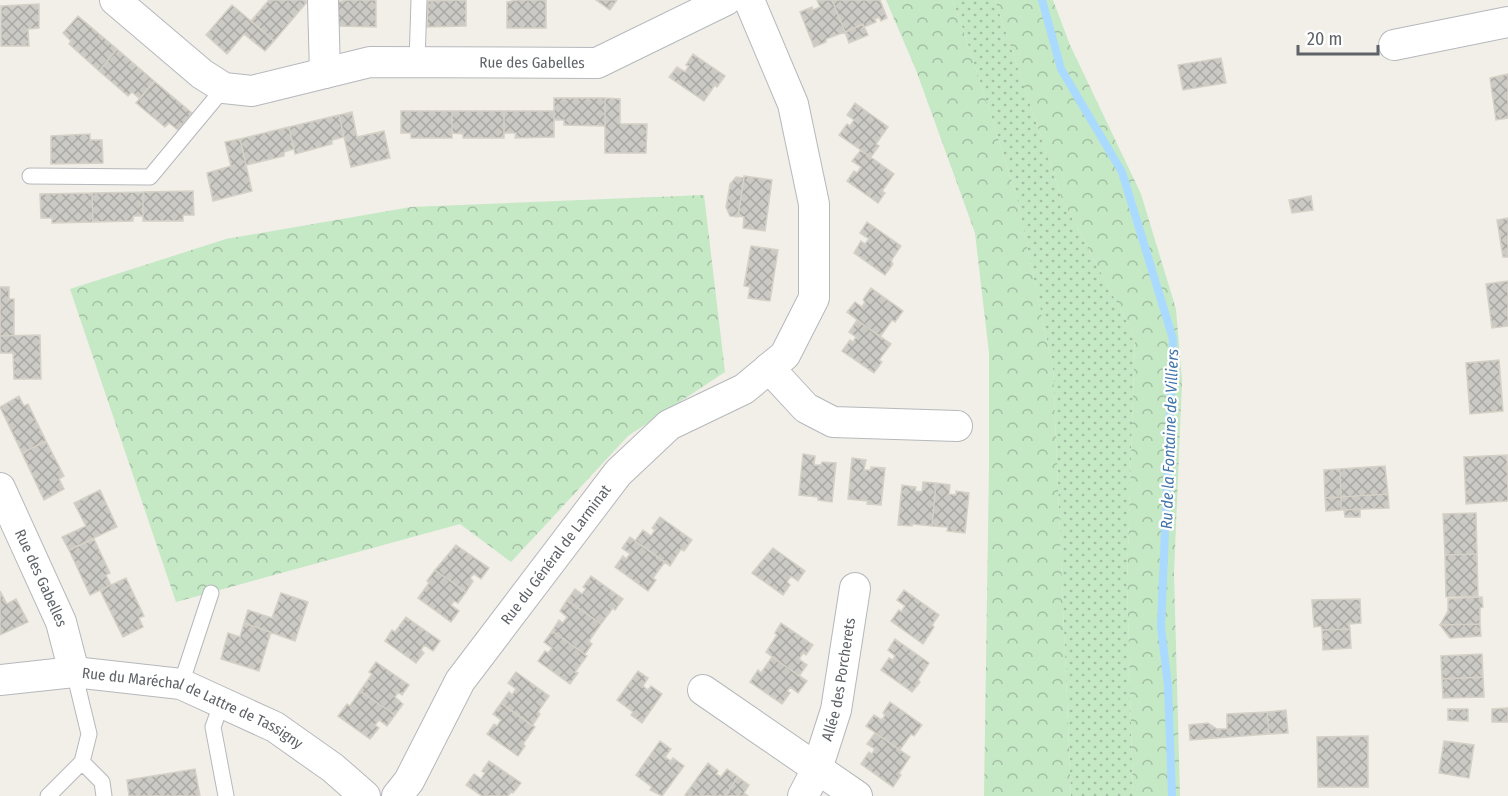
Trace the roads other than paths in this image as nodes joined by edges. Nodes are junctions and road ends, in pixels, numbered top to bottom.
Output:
1 (115, 0) edge
2 (323, 0) edge
3 (419, 0) edge
4 (726, 0) edge
5 (749, 0) edge
6 (1508, 22) edge
7 (1394, 45) dead end
8 (417, 62) junction
9 (325, 73) junction
10 (224, 88) junction
11 (30, 176) dead end
12 (769, 368) junction
13 (957, 426) dead end
14 (0, 488) edge
15 (855, 588) dead end
16 (211, 593) dead end
17 (74, 672) junction
18 (0, 680) edge
19 (181, 684) junction
20 (703, 690) dead end
21 (222, 702) junction
22 (82, 762) junction
23 (817, 769) junction
24 (56, 793) edge
25 (104, 796) edge
26 (226, 796) edge
27 (365, 796) edge
28 (397, 796) edge
29 (803, 796) edge
30 (857, 796) edge

1 - 10 street, Rue des Gabelles
2 - 9 street
3 - 8 lane
4 - 8 street, Rue des Gabelles
5 - 12 street, Rue du Général de Larminat
6 - 7 street
8 - 9 street, Rue des Gabelles
9 - 10 street, Rue des Gabelles
10 - 11 lane
12 - 13 street
12 - 28 street, Rue du Général de Larminat
14 - 17 street, Rue des Gabelles
15 - 23 street, Allée des Porcherets
16 - 19 lane
17 - 18 street, Rue du Maréchal de Lattre de Tassigny
17 - 19 street, Rue du Maréchal de Lattre de Tassigny
17 - 22 lane
19 - 21 street, Rue du Maréchal de Lattre de Tassigny
20 - 23 street
21 - 26 lane
21 - 27 street, Rue du Maréchal de Lattre de Tassigny
22 - 24 lane
22 - 25 lane
23 - 29 street, Allée des Porcherets
23 - 30 street

